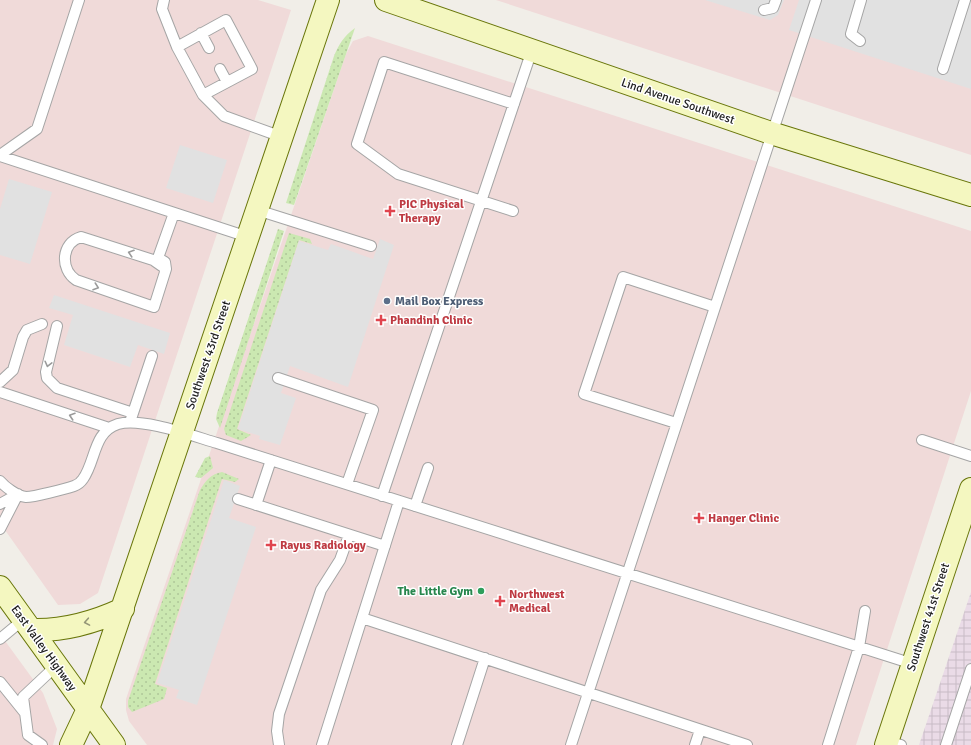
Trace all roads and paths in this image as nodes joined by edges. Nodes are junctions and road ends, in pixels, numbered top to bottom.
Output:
1 (79, 0) edge
2 (164, 0) edge
3 (328, 0) edge
4 (386, 0) edge
5 (776, 0) edge
6 (816, 0) edge
7 (861, 0) edge
8 (965, 0) edge
9 (764, 10) dead end
10 (202, 33) junction
11 (860, 41) dead end
12 (177, 47) junction
13 (209, 48) dead end
14 (532, 50) junction
15 (220, 69) dead end
16 (943, 69) dead end
17 (227, 82) junction
18 (203, 94) junction
19 (514, 104) junction
20 (771, 133) junction
21 (282, 137) junction
22 (0, 156) edge
23 (971, 195) edge
24 (482, 201) junction
25 (257, 210) junction
26 (513, 211) dead end
27 (174, 213) junction
28 (248, 237) junction
29 (371, 246) dead end
30 (166, 270) junction
31 (715, 307) junction
32 (42, 324) dead end
33 (57, 326) dead end
34 (152, 356) dead end
35 (278, 378) dead end
36 (0, 382) edge
37 (0, 392) edge
38 (133, 412) junction
39 (130, 423) junction
40 (676, 423) junction
41 (109, 428) junction
42 (182, 432) junction
43 (922, 440) dead end
44 (971, 456) edge
45 (271, 460) junction
46 (428, 468) dead end
47 (0, 481) edge
48 (347, 484) junction
49 (971, 489) edge
50 (18, 494) junction
51 (382, 496) junction
52 (238, 499) dead end
53 (400, 501) junction
54 (0, 504) edge
55 (256, 505) junction
56 (415, 506) junction
57 (0, 529) edge
58 (349, 535) junction
59 (385, 546) junction
60 (628, 573) junction
61 (2, 593) edge
62 (123, 609) junction
63 (865, 611) dead end
64 (362, 618) junction
65 (28, 624) junction
66 (0, 639) edge
67 (859, 646) junction
68 (485, 658) junction
69 (913, 664) junction
70 (57, 665) junction
71 (971, 669) edge
72 (0, 682) edge
73 (587, 693) junction
74 (88, 709) junction
75 (25, 714) junction
76 (700, 730) junction
77 (892, 744) edge
78 (42, 745) edge
79 (71, 745) edge
80 (88, 745) edge
81 (114, 745) edge
82 (279, 745) edge
83 (322, 745) edge
84 (457, 745) edge
85 (571, 745) edge
86 (695, 745) edge
87 (747, 745) edge
88 (828, 745) edge
89 (946, 745) edge

1 - 22 lane
2 - 12 lane
3 - 21 main road, Southwest 43rd Street
4 - 14 main road, Lind Avenue Southwest
5 - 9 lane
6 - 20 lane
7 - 11 lane
8 - 16 lane
10 - 12 lane
10 - 13 lane
10 - 17 lane
12 - 18 lane
14 - 19 lane
14 - 20 main road, Lind Avenue Southwest
15 - 17 lane
17 - 18 lane
18 - 21 lane
19 - 24 lane
19 - 24 lane
20 - 23 main road, Lind Avenue Southwest
20 - 31 lane
21 - 25 main road, Southwest 43rd Street
22 - 27 lane
24 - 26 lane
24 - 51 lane
25 - 28 main road, Southwest 43rd Street
25 - 29 lane
27 - 28 lane
27 - 30 lane
28 - 42 main road, Southwest 43rd Street
30 -> 30 lane
31 - 40 lane
31 - 40 lane
32 - 36 lane
33 -> 38 lane
34 - 38 lane
35 - 48 lane
41 -> 37 lane
38 - 39 lane
39 - 41 lane
39 - 42 lane
40 - 60 lane
41 - 50 lane
42 - 45 lane
42 - 62 main road, Southwest 43rd Street
43 - 44 lane
45 - 48 lane
45 - 55 lane
46 - 56 lane
47 - 50 lane
48 - 51 lane
49 - 69 main road, Southwest 41st Street
50 - 54 lane
50 - 57 lane
51 - 53 lane
52 - 55 lane
53 - 56 lane
53 - 59 lane
55 - 58 lane
56 - 60 lane
58 - 59 lane
58 - 82 lane
59 - 64 lane
60 - 67 lane
60 - 73 lane
61 - 65 main road, East Valley Highway
62 -> 65 main road
62 - 74 main road, Southwest 43rd Street
63 - 67 lane
64 - 68 lane
64 - 83 lane
65 - 66 lane
65 - 70 main road, East Valley Highway
67 - 69 lane
67 - 88 lane
68 - 73 lane
68 - 84 lane
69 - 77 main road, Southwest 41st Street
70 - 74 main road, East Valley Highway
70 - 75 lane
71 - 89 lane
72 - 75 lane
73 - 76 lane
73 - 85 lane
74 - 79 main road
74 - 80 main road
74 - 81 main road, East Valley Highway
75 - 78 lane
76 - 86 lane
76 - 87 lane

